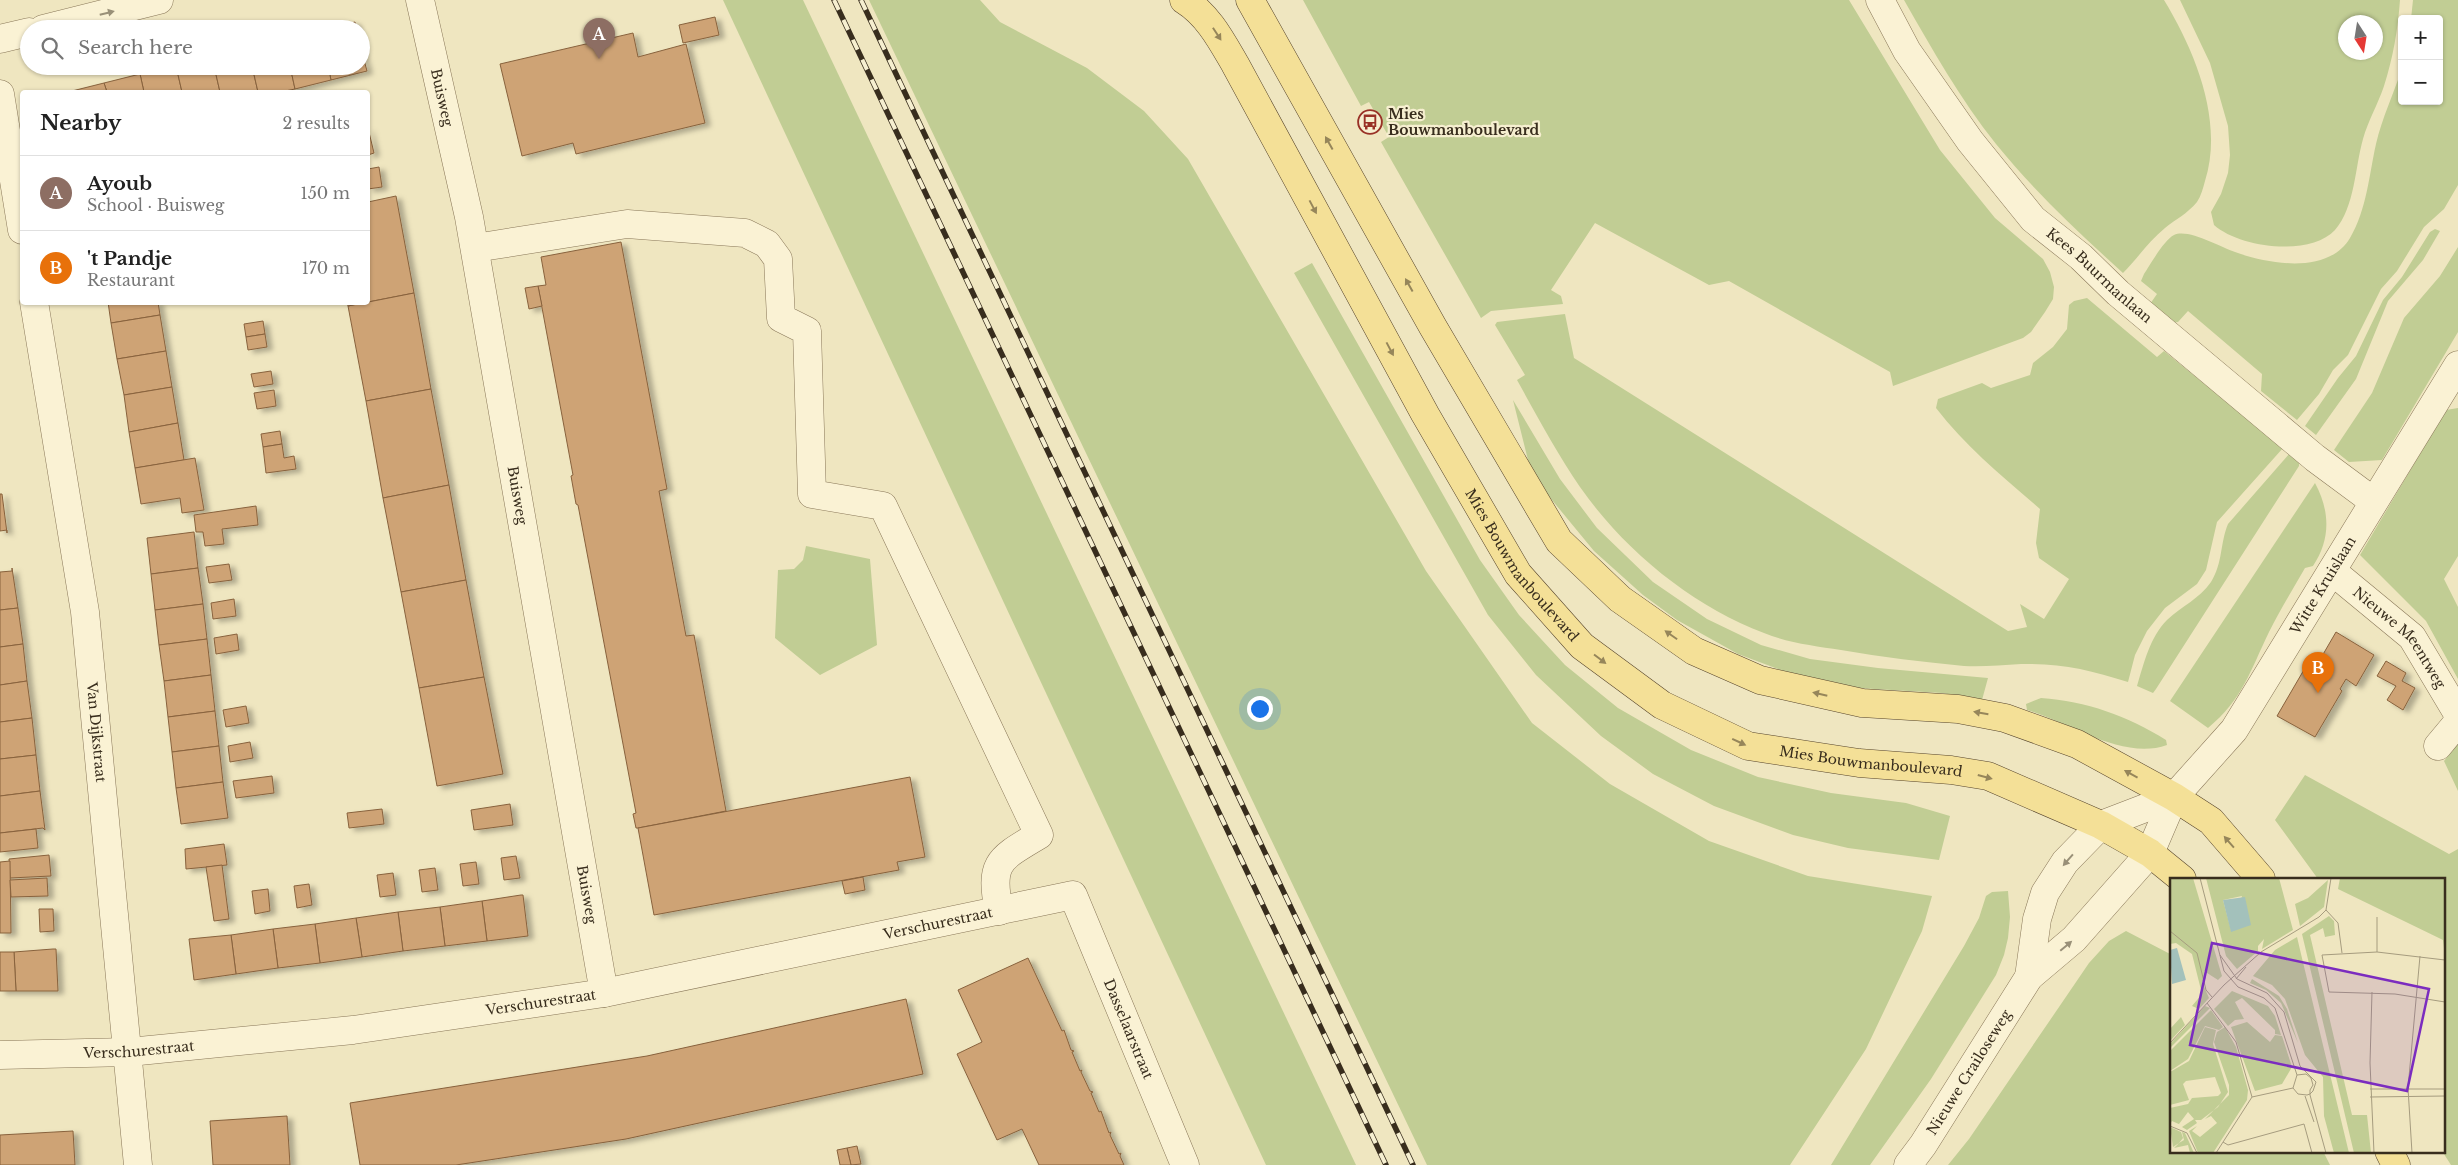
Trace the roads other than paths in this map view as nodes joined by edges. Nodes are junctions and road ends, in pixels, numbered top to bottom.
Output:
1 (159, 0) edge
2 (420, 0) edge
3 (1184, 0) edge
4 (1250, 0) edge
5 (1880, 0) edge
6 (79, 20) edge
7 (20, 34) edge
8 (0, 39) edge
9 (0, 94) edge
10 (20, 218) edge
11 (475, 248) junction
12 (35, 305) edge
13 (2458, 365) edge
14 (2374, 501) junction
15 (2332, 571) junction
16 (2458, 714) edge
17 (2458, 722) edge
18 (2438, 746) dead end
19 (2174, 797) junction
20 (2101, 825) junction
21 (2150, 853) junction
22 (2181, 878) edge
23 (2260, 878) edge
24 (1073, 895) joint
25 (999, 911) junction
26 (2029, 977) junction
27 (604, 993) junction
28 (129, 1052) junction
29 (0, 1055) edge
30 (2390, 1152) edge
31 (138, 1165) edge
32 (1185, 1165) edge
33 (1908, 1165) edge
34 (2396, 1165) edge

6 -> 1 street
2 - 11 street, Buisweg
3 -> 20 main road, Mies Bouwmanboulevard
19 -> 4 main road
5 - 14 street, Kees Buurmanlaan
7 - 8 street
9 - 10 street
11 - 25 street
11 - 27 street, Buisweg
12 - 28 street, Van Dijkstraat
13 - 14 street, Witte Kruislaan
14 - 15 street, Witte Kruislaan
15 - 16 street, Nieuwe Meentweg
15 - 19 street, Witte Kruislaan
17 - 18 street
19 - 20 street
19 - 21 street, Nieuwe Crailoseweg
23 -> 19 main road
20 - 21 main road, Mies Bouwmanboulevard
20 -> 26 street, Nieuwe Crailoseweg
21 - 22 main road, Mies Bouwmanboulevard
26 -> 21 street, Nieuwe Crailoseweg
24 - 25 street, Verschurestraat
24 - 32 street, Dasselaarstraat
25 - 27 street, Verschurestraat
26 - 33 street, Nieuwe Crailoseweg
27 - 28 street, Verschurestraat
28 - 29 street, Verschurestraat
28 - 31 street, Van Dijkstraat
30 - 34 main road

